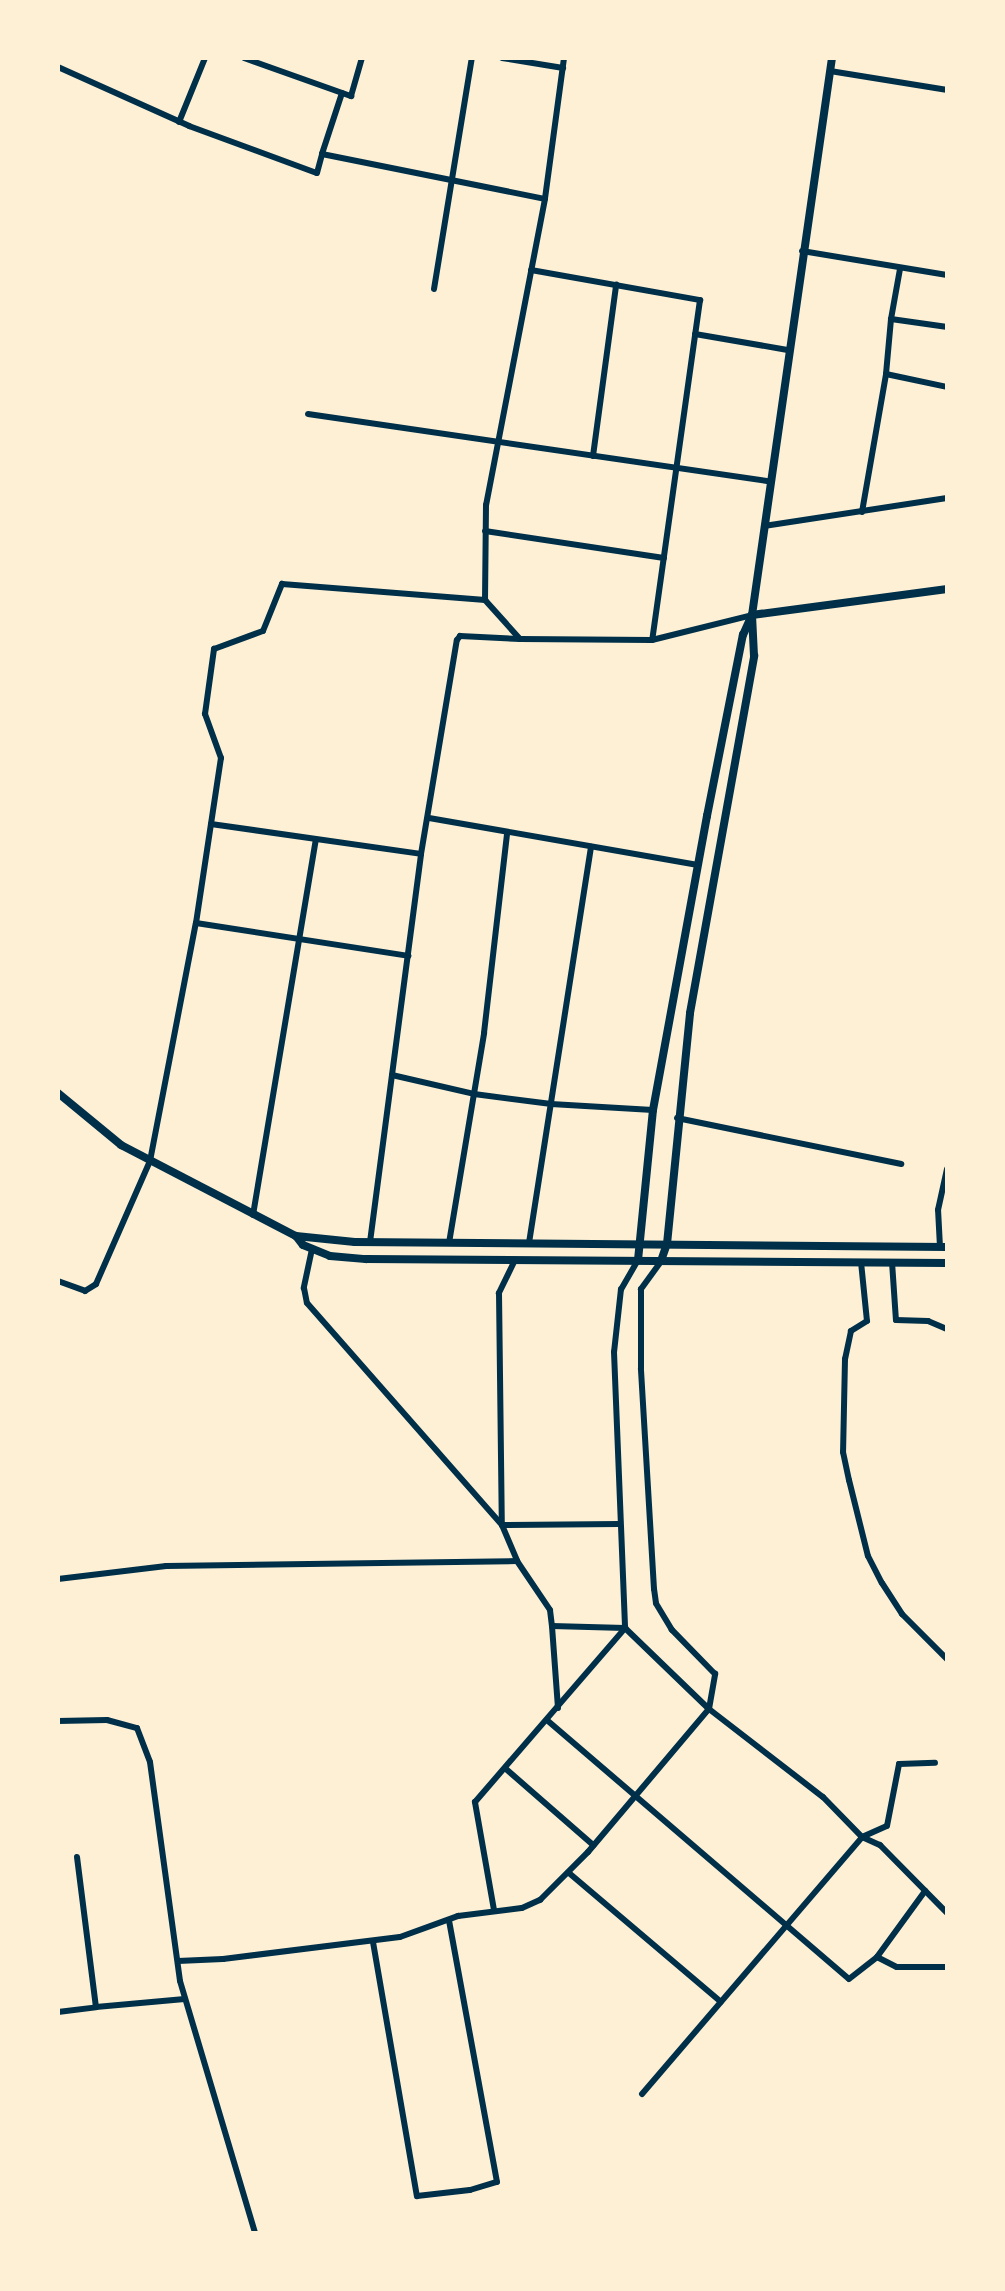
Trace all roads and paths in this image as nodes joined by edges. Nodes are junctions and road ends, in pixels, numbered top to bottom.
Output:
1 (64, 58) edge
2 (205, 58) edge
3 (244, 58) edge
4 (362, 58) edge
5 (472, 58) edge
6 (502, 58) edge
7 (564, 58) edge
8 (832, 58) edge
9 (58, 67) edge
10 (563, 68) junction
11 (830, 71) junction
12 (947, 90) edge
13 (342, 93) junction
14 (179, 122) junction
15 (322, 154) junction
16 (450, 180) junction
17 (545, 199) junction
18 (802, 251) junction
19 (900, 269) junction
20 (531, 270) junction
21 (947, 275) edge
22 (616, 285) junction
23 (434, 289) dead end
24 (891, 319) junction
25 (947, 327) edge
26 (695, 334) junction
27 (788, 350) junction
28 (886, 374) junction
29 (947, 387) edge
30 (308, 414) dead end
31 (497, 443) junction
32 (593, 456) junction
33 (677, 468) junction
34 (770, 481) junction
35 (947, 498) edge
36 (862, 512) junction
37 (764, 526) junction
38 (485, 531) junction
39 (664, 558) junction
40 (947, 589) edge
41 (485, 600) junction
42 (752, 615) junction
43 (520, 639) junction
44 (652, 640) junction
45 (429, 818) junction
46 (211, 824) junction
47 (507, 832) junction
48 (316, 839) junction
49 (591, 847) junction
50 (421, 854) junction
51 (698, 865) junction
52 (715, 868) junction
53 (196, 923) junction
54 (299, 939) junction
55 (408, 956) junction
56 (392, 1075) junction
57 (58, 1093) edge
58 (474, 1094) junction
59 (551, 1104) junction
60 (653, 1110) junction
61 (677, 1118) junction
62 (150, 1161) junction
63 (901, 1164) dead end
64 (947, 1169) edge
65 (253, 1215) junction
66 (296, 1236) junction
67 (316, 1239) junction
68 (370, 1242) junction
69 (449, 1242) junction
70 (529, 1243) junction
71 (643, 1244) junction
72 (667, 1244) junction
73 (944, 1247) edge
74 (312, 1249) junction
75 (515, 1260) junction
76 (638, 1260) junction
77 (661, 1261) junction
78 (861, 1262) junction
79 (892, 1262) junction
80 (947, 1263) edge
81 (58, 1281) edge
82 (947, 1329) edge
83 (619, 1524) junction
84 (502, 1525) junction
85 (517, 1561) junction
86 (58, 1578) edge
87 (552, 1626) junction
88 (625, 1628) junction
89 (947, 1659) edge
90 (558, 1709) junction
91 (709, 1709) junction
92 (58, 1721) edge
93 (548, 1721) junction
94 (935, 1763) dead end
95 (506, 1769) junction
96 (632, 1797) junction
97 (862, 1837) junction
98 (593, 1845) junction
99 (77, 1857) dead end
100 (569, 1873) junction
101 (925, 1891) junction
102 (494, 1910) junction
103 (947, 1913) edge
104 (449, 1922) junction
105 (786, 1924) junction
106 (373, 1941) junction
107 (877, 1957) junction
108 (178, 1961) junction
109 (947, 1967) edge
110 (185, 1999) junction
111 (721, 2002) junction
112 (96, 2007) junction
113 (58, 2012) edge
114 (642, 2094) dead end
115 (254, 2233) edge

1 - 9 street
2 - 14 street
3 - 13 street
4 - 13 street
5 - 16 street
6 - 10 street
7 - 10 street
8 - 11 street
9 - 14 street
10 - 17 street
11 - 12 street
11 - 18 street
13 - 15 street
14 - 15 street
15 - 16 street
16 - 17 street
16 - 23 street
17 - 20 street
18 - 19 street
18 - 27 street
19 - 21 street
19 - 24 street
20 - 22 street
20 - 31 street
22 - 26 street
22 - 32 street
24 - 25 street
24 - 28 street
26 - 27 street
26 - 33 street
27 - 34 street
28 - 29 street
28 - 36 street
30 - 31 street
31 - 32 street
31 - 38 street
32 - 33 street
33 - 34 street
33 - 39 street
34 - 37 street
35 - 36 street
36 - 37 street
37 - 42 street
38 - 39 street
38 - 41 street
39 - 44 street
40 - 42 street
41 - 43 street
41 - 46 street
42 - 44 street
42 - 51 street
42 - 52 street
43 - 44 street
43 - 45 street
45 - 47 street
45 - 50 street
46 - 48 street
46 - 53 street
47 - 49 street
47 - 58 street
48 - 50 street
48 - 54 street
49 - 51 street
49 - 59 street
50 - 55 street
51 - 52 street
51 - 60 street
52 - 61 street
53 - 54 street
53 - 62 street
54 - 55 street
54 - 65 street
55 - 56 street
56 - 58 street
56 - 68 street
57 - 62 street
58 - 59 street
58 - 69 street
59 - 60 street
59 - 70 street
60 - 71 street
61 - 63 street
61 - 72 street
62 - 65 street
62 - 81 street
64 - 73 street
65 - 66 street
66 - 67 street
66 - 74 street
67 - 68 street
67 - 74 street
68 - 69 street
69 - 70 street
70 - 71 street
71 - 72 street
71 - 76 street
72 - 73 street
72 - 77 street
74 - 75 street
74 - 84 street
75 - 76 street
75 - 84 street
76 - 77 street
76 - 83 street
77 - 78 street
77 - 91 street
78 - 79 street
78 - 89 street
79 - 80 street
79 - 82 street
83 - 84 street
83 - 88 street
84 - 85 street
85 - 86 street
85 - 87 street
87 - 88 street
87 - 90 street
88 - 90 street
88 - 91 street
90 - 93 street
91 - 96 street
91 - 97 street
92 - 108 street
93 - 95 street
93 - 96 street
94 - 97 street
95 - 98 street
95 - 102 street
96 - 98 street
96 - 105 street
97 - 101 street
97 - 105 street
98 - 100 street
99 - 112 street
100 - 102 street
100 - 111 street
101 - 103 street
101 - 107 street
102 - 104 street
104 - 106 street
104 - 106 street
105 - 107 street
105 - 111 street
106 - 108 street
107 - 109 street
108 - 110 street
110 - 112 street
110 - 115 street
111 - 114 street
112 - 113 street

